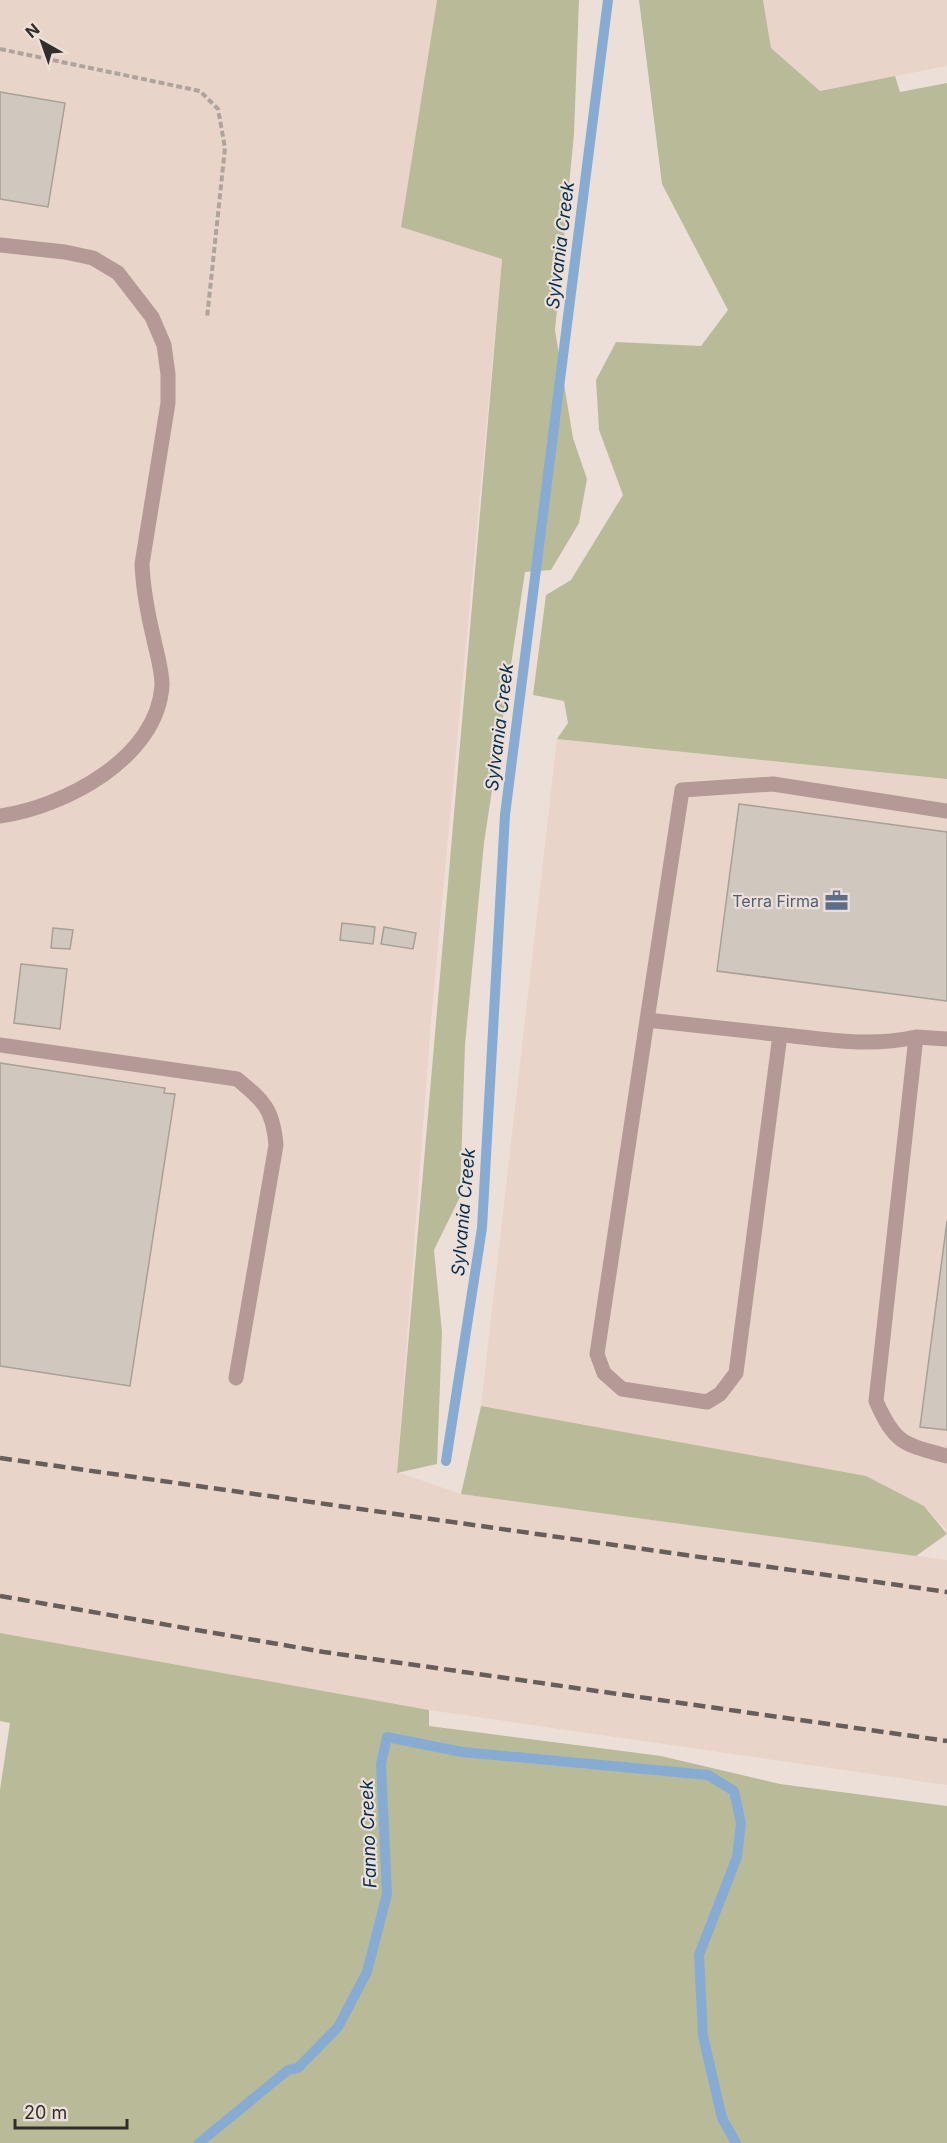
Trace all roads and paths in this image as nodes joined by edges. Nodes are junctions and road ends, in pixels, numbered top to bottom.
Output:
1 (0, 49) edge
2 (0, 245) edge
3 (207, 318) dead end
4 (947, 811) edge
5 (0, 816) edge
6 (647, 1020) junction
7 (780, 1035) junction
8 (916, 1037) junction
9 (947, 1039) edge
10 (0, 1046) edge
11 (236, 1378) dead end
12 (947, 1456) edge

1 - 3 path
2 - 5 lane
4 - 6 lane
6 - 7 lane
6 - 7 lane
7 - 8 lane
8 - 9 lane
8 - 12 lane
10 - 11 lane

